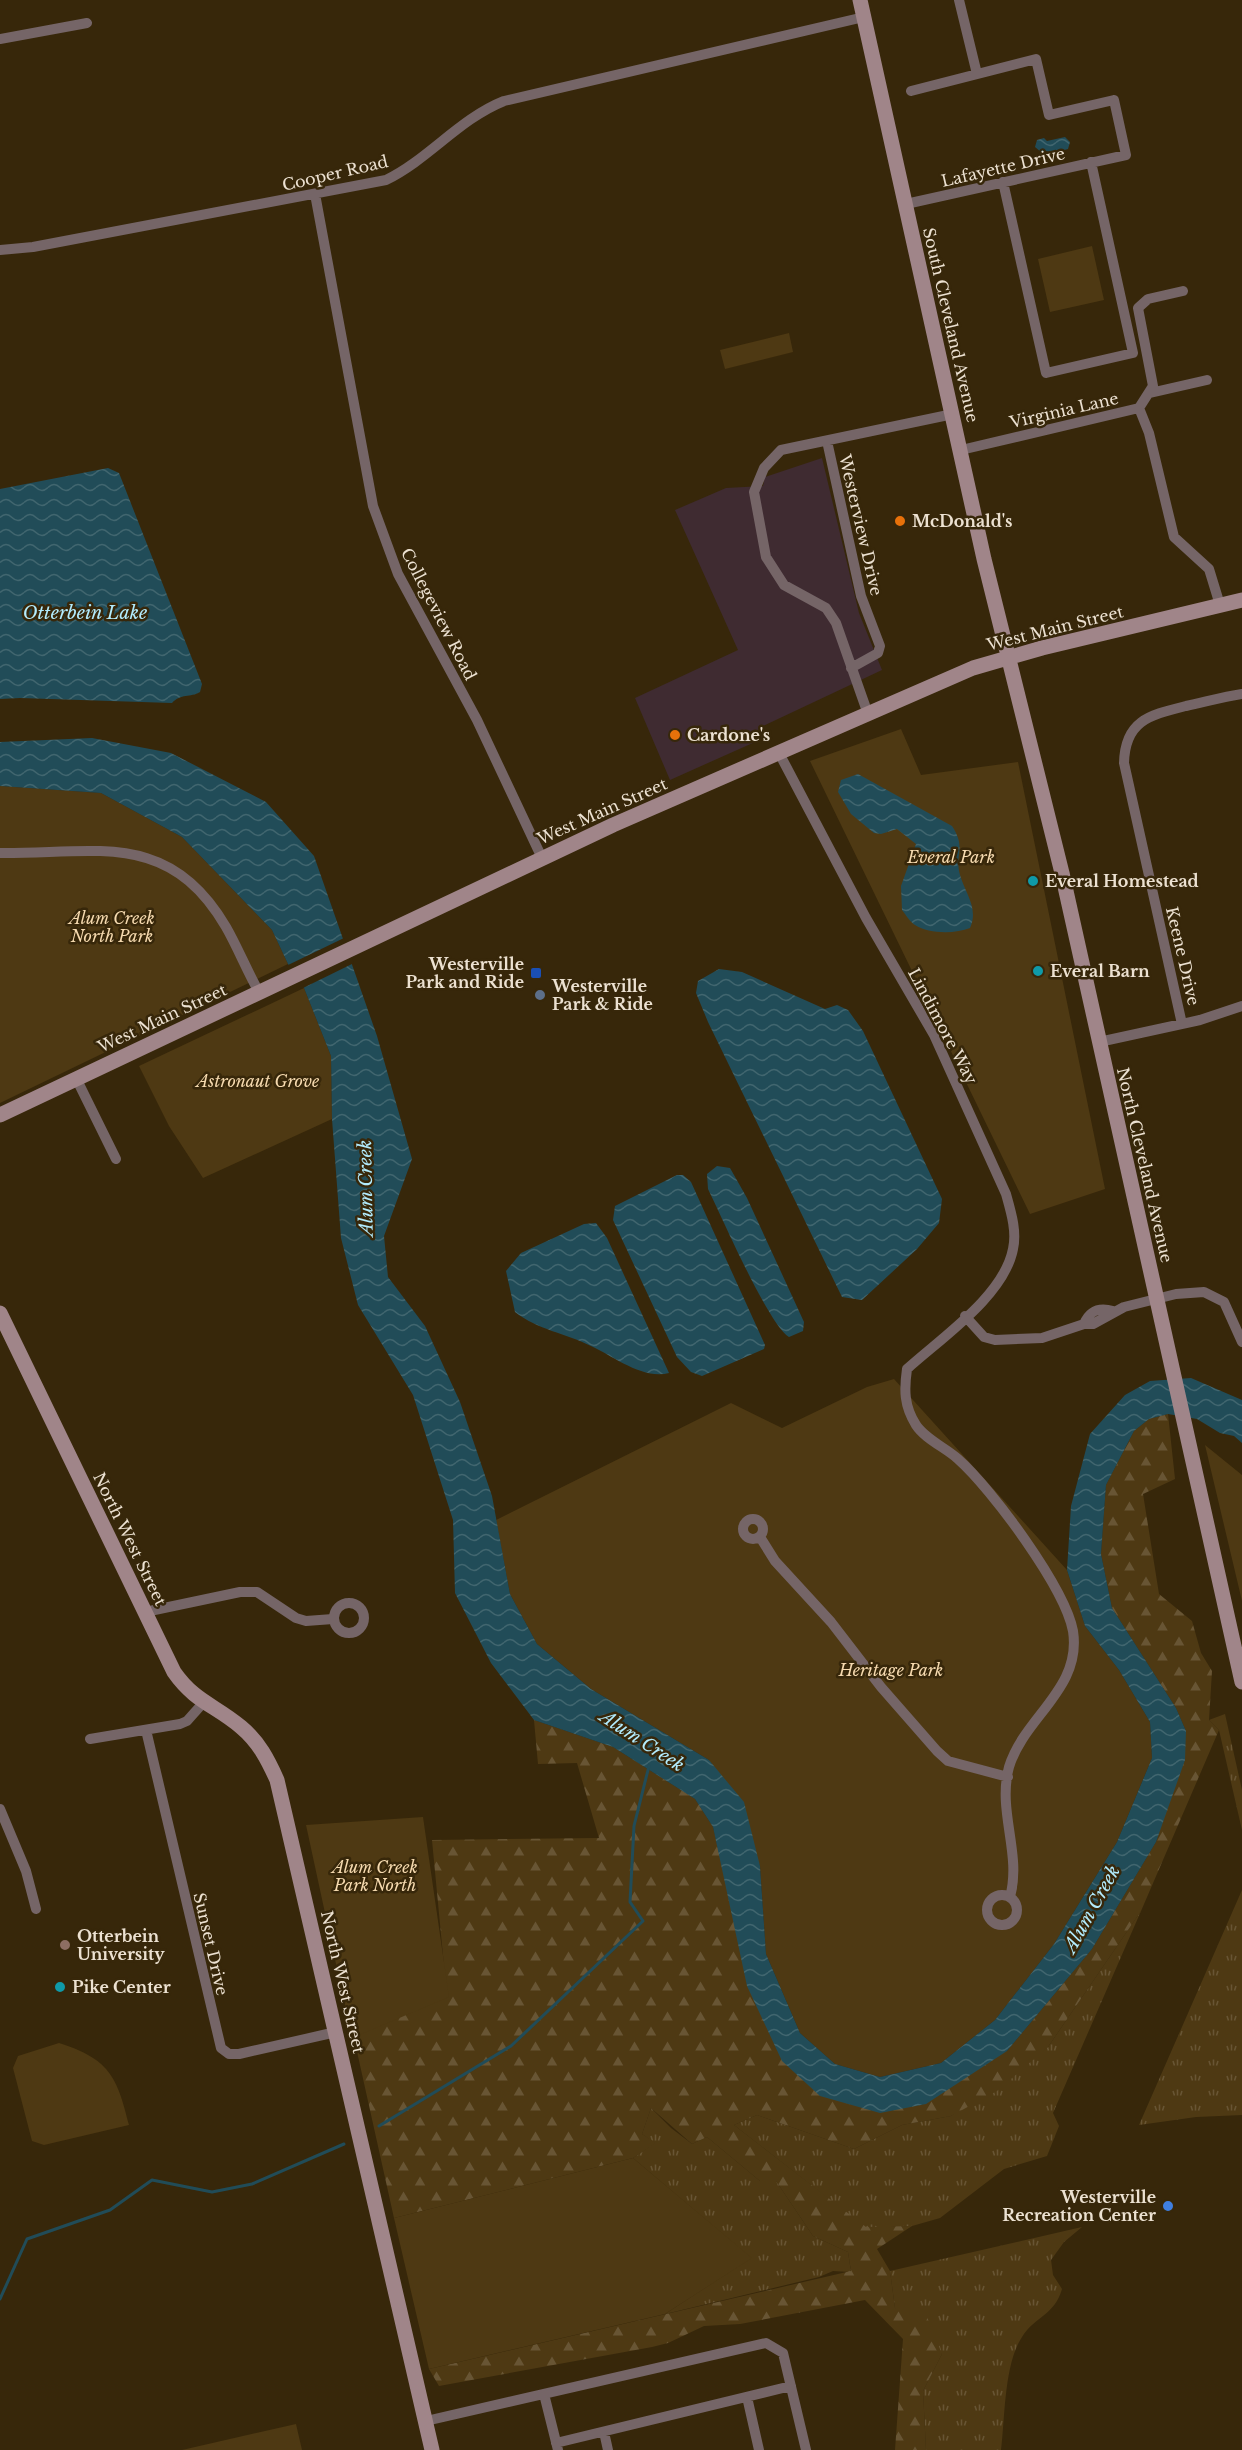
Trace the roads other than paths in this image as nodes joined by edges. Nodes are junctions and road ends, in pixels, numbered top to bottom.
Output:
1 (860, 0) edge
2 (959, 0) edge
3 (864, 17) junction
4 (87, 23) dead end
5 (0, 39) edge
6 (977, 74) junction
7 (911, 91) dead end
8 (1091, 162) junction
9 (1003, 182) junction
10 (315, 194) junction
11 (906, 204) junction
12 (0, 250) edge
13 (1183, 291) dead end
14 (1207, 380) dead end
15 (1150, 393) junction
16 (1139, 408) junction
17 (953, 414) junction
18 (827, 441) junction
19 (960, 450) junction
20 (1242, 600) edge
21 (1220, 605) junction
22 (1009, 657) junction
23 (851, 668) junction
24 (1242, 694) edge
25 (868, 714) junction
26 (779, 753) junction
27 (0, 853) edge
28 (542, 858) junction
29 (259, 992) junction
30 (1242, 1006) edge
31 (1182, 1024) junction
32 (1099, 1042) junction
33 (76, 1078) junction
34 (0, 1115) edge
35 (116, 1159) dead end
36 (1156, 1299) junction
37 (0, 1313) edge
38 (965, 1316) junction
39 (6, 1340) edge
40 (1242, 1342) edge
41 (760, 1537) dead end
42 (145, 1612) junction
43 (333, 1619) dead end
44 (1242, 1682) edge
45 (203, 1703) junction
46 (146, 1730) junction
47 (90, 1738) dead end
48 (1008, 1777) junction
49 (0, 1809) edge
50 (1010, 1898) dead end
51 (36, 1910) dead end
52 (336, 2032) junction
53 (791, 2386) junction
54 (544, 2394) junction
55 (747, 2397) junction
56 (426, 2421) junction
57 (604, 2432) junction
58 (557, 2446) edge
59 (432, 2450) edge
60 (608, 2450) edge
61 (759, 2450) edge
62 (807, 2450) edge

1 - 3 main road, South Cleveland Avenue
2 - 6 street
3 - 10 street, Cooper Road
3 - 11 main road, South Cleveland Avenue
4 - 5 street
6 - 7 street
6 - 8 street, Lafayette Drive
8 - 9 street, Lafayette Drive
8 - 9 street
9 - 11 street, Lafayette Drive
10 - 12 street, Cooper Road
10 - 28 street, Collegeview Road
11 - 17 main road, South Cleveland Avenue
13 - 15 street
14 - 15 street
15 - 16 street
16 - 19 street, Virginia Lane
16 - 21 street
17 - 18 street, Westerview Drive
17 - 19 main road, South Cleveland Avenue
18 - 23 street, Westerview Drive
18 - 23 street, Westerview Drive
19 - 22 main road, South Cleveland Avenue
20 - 21 main road, West Main Street
21 - 22 main road, West Main Street
22 - 25 main road, West Main Street
22 - 32 main road, North Cleveland Avenue
23 - 25 street, Westerview Drive
24 - 31 street, Keene Drive
25 - 26 main road, West Main Street
26 - 28 main road, West Main Street
26 - 38 street, Lindimore Way
27 - 29 street
28 - 29 main road, West Main Street
29 - 33 main road, West Main Street
30 - 31 street
31 - 32 street
32 - 36 main road, North Cleveland Avenue
33 - 34 main road, West Main Street
33 - 35 street
36 - 38 street
36 - 40 street
36 - 44 main road, North Cleveland Avenue
37 - 39 main road, North West Street
38 - 48 street, Lindimore Way
39 - 42 main road, North West Street
41 - 48 street
42 - 43 street
42 - 45 main road, North West Street
45 - 46 street
45 - 52 main road, North West Street
46 - 47 street
46 - 52 street, Sunset Drive
48 - 50 street, Lindimore Way
49 - 51 street
52 - 56 main road, North West Street
53 - 54 street
53 - 55 street
53 - 62 street
54 - 56 street
54 - 58 street
55 - 57 street
55 - 61 street
56 - 59 main road, North West Street
57 - 58 street
57 - 60 street

